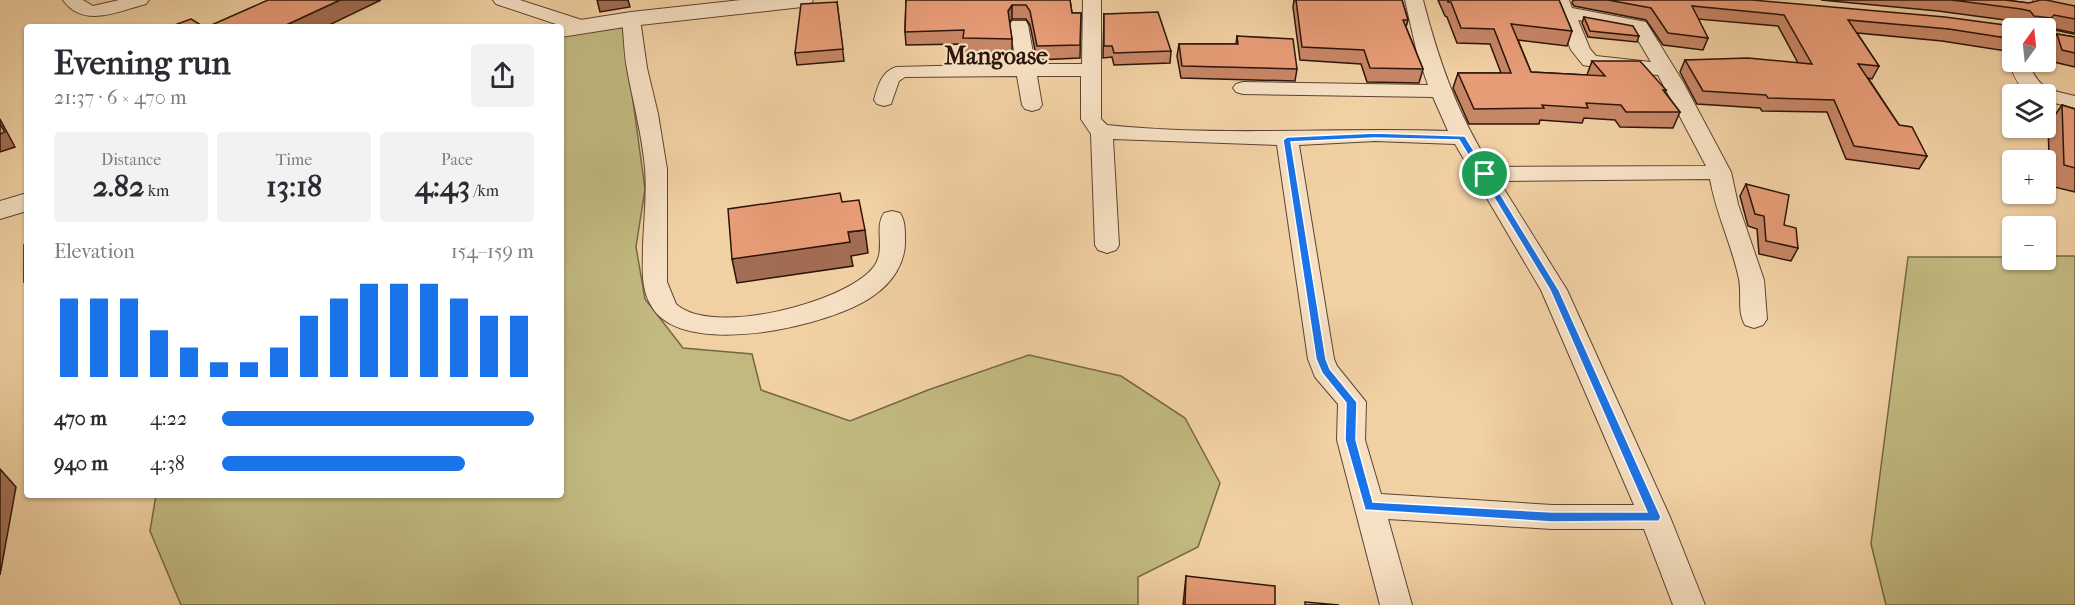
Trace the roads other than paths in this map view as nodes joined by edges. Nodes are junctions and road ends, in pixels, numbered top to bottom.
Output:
1 (72, 0) edge
2 (140, 0) edge
3 (502, 0) edge
4 (802, 0) edge
5 (1092, 0) edge
6 (1414, 0) edge
7 (1967, 0) edge
8 (2023, 0) edge
9 (1562, 6) edge
10 (631, 19) junction
11 (561, 24) edge
12 (1019, 25) dead end
13 (1988, 27) edge
14 (571, 28) edge
15 (2002, 31) edge
16 (2056, 38) edge
17 (2075, 42) edge
18 (1665, 69) junction
19 (1025, 70) junction
20 (1092, 70) junction
21 (2022, 72) edge
22 (1243, 88) dead end
23 (1440, 91) junction
24 (884, 100) dead end
25 (2075, 102) edge
26 (1032, 105) dead end
27 (1102, 130) junction
28 (1462, 138) junction
29 (1287, 140) junction
30 (1720, 171) junction
31 (1485, 174) junction
32 (24, 203) edge
33 (0, 210) edge
34 (892, 218) dead end
35 (1107, 245) dead end
36 (1754, 319) dead end
37 (1369, 506) junction
38 (1655, 517) junction
39 (1396, 605) edge
40 (1689, 605) edge

1 - 2 street
3 - 11 street
4 - 10 street
5 - 20 street
6 - 23 street
7 - 8 street
9 - 18 street
9 - 18 street
10 - 14 street
10 - 34 street
12 - 19 street
13 - 15 main road
16 - 17 main road
18 - 30 street
19 - 20 street
19 - 24 street
19 - 26 street
20 - 27 street
21 - 25 street
22 - 23 street
23 - 28 street
27 - 29 street
27 - 35 street
28 - 29 street
28 - 31 street
29 - 37 street
30 - 31 street
30 - 36 street
31 - 38 street
32 - 33 street
37 - 38 street
37 - 39 street
38 - 40 street

